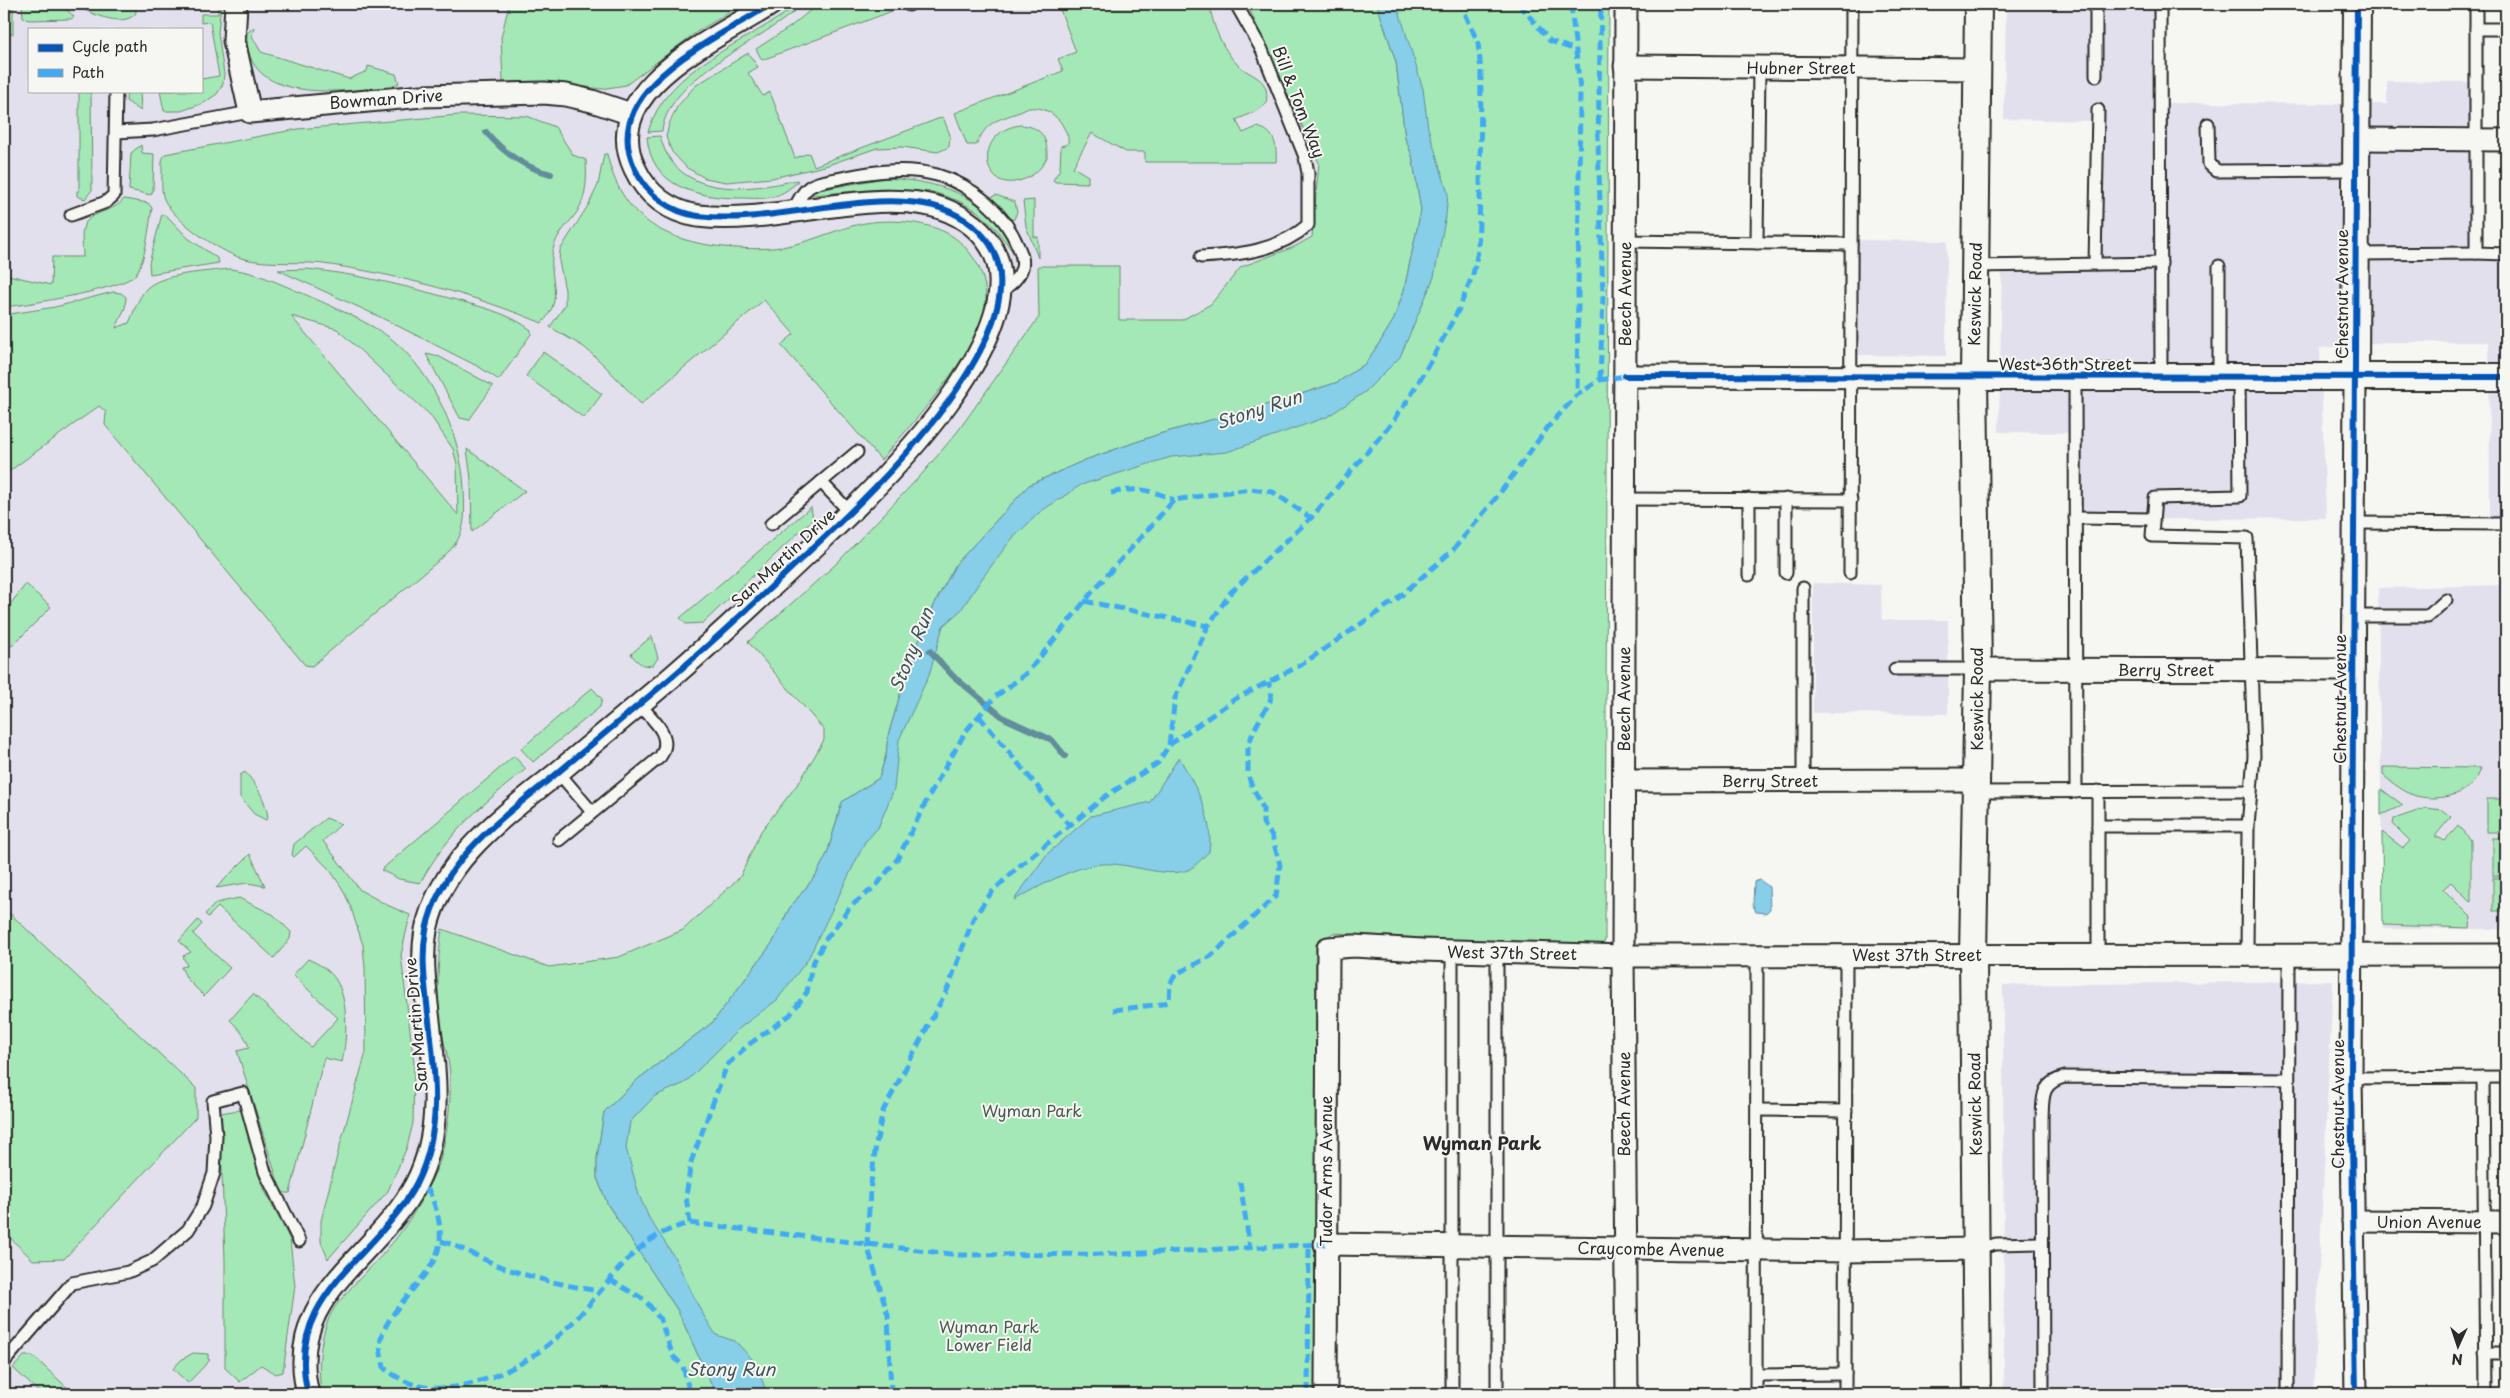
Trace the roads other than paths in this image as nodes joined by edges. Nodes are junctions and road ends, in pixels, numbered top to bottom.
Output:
1 (236, 4) edge
2 (772, 4) edge
3 (1236, 4) edge
4 (1626, 4) edge
5 (1852, 4) edge
6 (1978, 4) edge
7 (2096, 4) edge
8 (2160, 4) edge
9 (2357, 4) edge
10 (2476, 4) edge
11 (2476, 29) junction
12 (2506, 29) edge
13 (1625, 66) junction
14 (1759, 67) junction
15 (1852, 68) junction
16 (1976, 69) junction
17 (2096, 76) dead end
18 (116, 92) edge
19 (2098, 110) dead end
20 (250, 112) junction
21 (631, 114) junction
22 (2208, 124) dead end
23 (116, 132) junction
24 (2356, 139) junction
25 (2476, 140) junction
26 (2506, 140) edge
27 (2356, 170) junction
28 (793, 212) junction
29 (71, 215) dead end
30 (1625, 241) junction
31 (1757, 243) junction
32 (1851, 244) junction
33 (2356, 254) junction
34 (2476, 254) junction
35 (2506, 254) edge
36 (1201, 257) dead end
37 (2161, 263) junction
38 (2095, 264) junction
39 (1975, 266) junction
40 (2219, 266) dead end
41 (999, 293) junction
42 (1625, 376) junction
43 (2229, 376) junction
44 (2355, 376) junction
45 (1850, 377) junction
46 (1974, 377) junction
47 (2161, 377) junction
48 (2506, 377) edge
49 (2074, 378) junction
50 (857, 452) dead end
51 (821, 482) junction
52 (1624, 499) junction
53 (1750, 499) junction
54 (1786, 499) junction
55 (1851, 500) junction
56 (851, 513) junction
57 (2075, 518) junction
58 (2152, 519) junction
59 (771, 524) dead end
60 (2354, 524) junction
61 (2506, 524) edge
62 (1786, 573) dead end
63 (1850, 573) dead end
64 (1749, 575) dead end
65 (1803, 588) dead end
66 (2446, 600) dead end
67 (2354, 616) junction
68 (1895, 669) dead end
69 (1978, 669) junction
70 (2076, 669) junction
71 (2250, 670) junction
72 (2354, 670) junction
73 (639, 704) junction
74 (558, 772) junction
75 (1802, 780) junction
76 (1624, 781) junction
77 (1977, 786) junction
78 (2098, 791) junction
79 (2251, 791) junction
80 (2076, 792) junction
81 (592, 812) junction
82 (2098, 826) junction
83 (2248, 826) junction
84 (559, 840) dead end
85 (1328, 948) joint
86 (1452, 951) junction
87 (1496, 952) junction
88 (1846, 955) junction
89 (1974, 955) junction
90 (2098, 955) junction
91 (2247, 955) junction
92 (2288, 955) junction
93 (2352, 955) junction
94 (1623, 956) junction
95 (1757, 956) junction
96 (2506, 956) edge
97 (2483, 1077) junction
98 (2506, 1077) edge
99 (2351, 1078) junction
100 (2288, 1079) junction
101 (1758, 1110) junction
102 (1846, 1111) junction
103 (2352, 1222) junction
104 (2484, 1222) junction
105 (2506, 1222) edge
106 (300, 1241) dead end
107 (2042, 1243) junction
108 (1325, 1244) junction
109 (1452, 1246) junction
110 (1498, 1247) junction
111 (1625, 1249) junction
112 (1976, 1249) junction
113 (1757, 1250) junction
114 (1846, 1251) junction
115 (2485, 1353) junction
116 (2506, 1353) edge
117 (4, 1362) edge
118 (1845, 1374) junction
119 (1756, 1375) junction
120 (308, 1394) edge
121 (1326, 1394) edge
122 (1452, 1394) edge
123 (1497, 1394) edge
124 (1627, 1394) edge
125 (1756, 1394) edge
126 (1845, 1394) edge
127 (1977, 1394) edge
128 (2042, 1394) edge
129 (2288, 1394) edge
130 (2356, 1394) edge
131 (2486, 1394) edge

1 - 20 street
2 - 21 street, San Martin Drive
3 - 36 lane, Bill & Tom Way
4 - 13 street, Beech Avenue
5 - 15 lane
6 - 16 street, Keswick Road
7 - 17 lane
8 - 37 lane
9 - 24 street, Chestnut Avenue
10 - 11 lane
11 - 12 lane
11 - 25 lane
13 - 14 street, Hubner Street
13 - 30 street, Beech Avenue
14 - 15 street, Hubner Street
14 - 31 lane
15 - 16 street, Hubner Street
15 - 32 lane
16 - 39 street, Keswick Road
18 - 23 lane
19 - 38 lane
20 - 21 street, Bowman Drive
20 - 23 lane
21 - 28 street, San Martin Drive
22 - 27 lane
23 - 29 lane
24 - 25 street
24 - 27 street, Chestnut Avenue
25 - 26 street
25 - 34 lane
27 - 33 street, Chestnut Avenue
28 - 41 street, San Martin Drive
28 - 41 lane
30 - 31 lane
30 - 42 street, Beech Avenue
31 - 32 lane
32 - 45 lane
33 - 34 lane
33 - 44 street, Chestnut Avenue
34 - 35 lane
37 - 38 lane
37 - 47 lane
38 - 39 lane
39 - 46 street, Keswick Road
40 - 43 lane
41 - 56 street, San Martin Drive
42 - 45 street, West 36th Street
42 - 52 street, Beech Avenue
43 - 44 street, West 36th Street
43 - 47 street, West 36th Street
43 - 58 lane
44 - 48 street, West 36th Street
44 - 60 street, Chestnut Avenue
45 - 46 street, West 36th Street
45 - 55 lane
46 - 49 street, West 36th Street
46 - 69 street, Keswick Road
47 - 49 street, West 36th Street
49 - 57 lane
50 - 51 lane
51 - 56 lane
51 - 59 lane
52 - 53 lane
52 - 76 street, Beech Avenue
53 - 54 lane
53 - 64 lane
54 - 55 lane
54 - 62 lane
55 - 63 lane
56 - 73 street, San Martin Drive
57 - 58 lane
57 - 70 lane
58 - 71 lane
60 - 61 lane
60 - 67 street, Chestnut Avenue
65 - 75 lane
66 - 67 lane
67 - 72 street, Chestnut Avenue
68 - 69 lane
69 - 70 street, Berry Street
69 - 77 street, Keswick Road
70 - 71 street, Berry Street
70 - 80 lane
71 - 72 street, Berry Street
71 - 79 lane
72 - 93 street, Chestnut Avenue
73 - 74 street, San Martin Drive
73 - 81 lane
74 - 81 lane
74 - 120 street, San Martin Drive
75 - 76 street, Berry Street
75 - 77 street, Berry Street
76 - 94 street, Beech Avenue
77 - 80 lane
77 - 89 street, Keswick Road
78 - 79 lane
78 - 80 lane
78 - 82 lane
79 - 83 lane
81 - 84 lane
82 - 83 lane
82 - 90 lane
83 - 91 lane
85 - 86 street, West 37th Street
85 - 108 street, Tudor Arms Avenue
86 - 87 street, West 37th Street
86 - 109 lane
87 - 94 street, West 37th Street
87 - 110 lane
88 - 89 street, West 37th Street
88 - 95 street, West 37th Street
88 - 102 lane
89 - 90 street, West 37th Street
89 - 112 street, Keswick Road
90 - 91 street, West 37th Street
91 - 92 street, West 37th Street
92 - 93 street, West 37th Street
92 - 100 lane
93 - 96 street, West 37th Street
93 - 99 street, Chestnut Avenue
94 - 95 street, West 37th Street
94 - 111 street, Beech Avenue
95 - 101 lane
97 - 98 lane
97 - 99 lane
97 - 104 lane
99 - 103 street, Chestnut Avenue
100 - 107 lane
100 - 129 lane
101 - 102 lane
101 - 113 lane
102 - 114 lane
103 - 104 street, Union Avenue
103 - 130 street, Chestnut Avenue
104 - 105 street, Union Avenue
104 - 115 lane
106 - 117 lane
107 - 112 lane
107 - 128 lane
108 - 109 street, Craycombe Avenue
108 - 121 street, Tudor Arms Avenue
109 - 110 street, Craycombe Avenue
109 - 122 lane
110 - 111 street, Craycombe Avenue
110 - 123 lane
111 - 113 street, Craycombe Avenue
111 - 124 street, Beech Avenue
112 - 114 street, Craycombe Avenue
112 - 127 street, Keswick Road
113 - 114 street, Craycombe Avenue
113 - 119 lane
114 - 118 lane
115 - 116 lane
115 - 131 lane
118 - 119 lane
118 - 126 lane
119 - 125 lane

